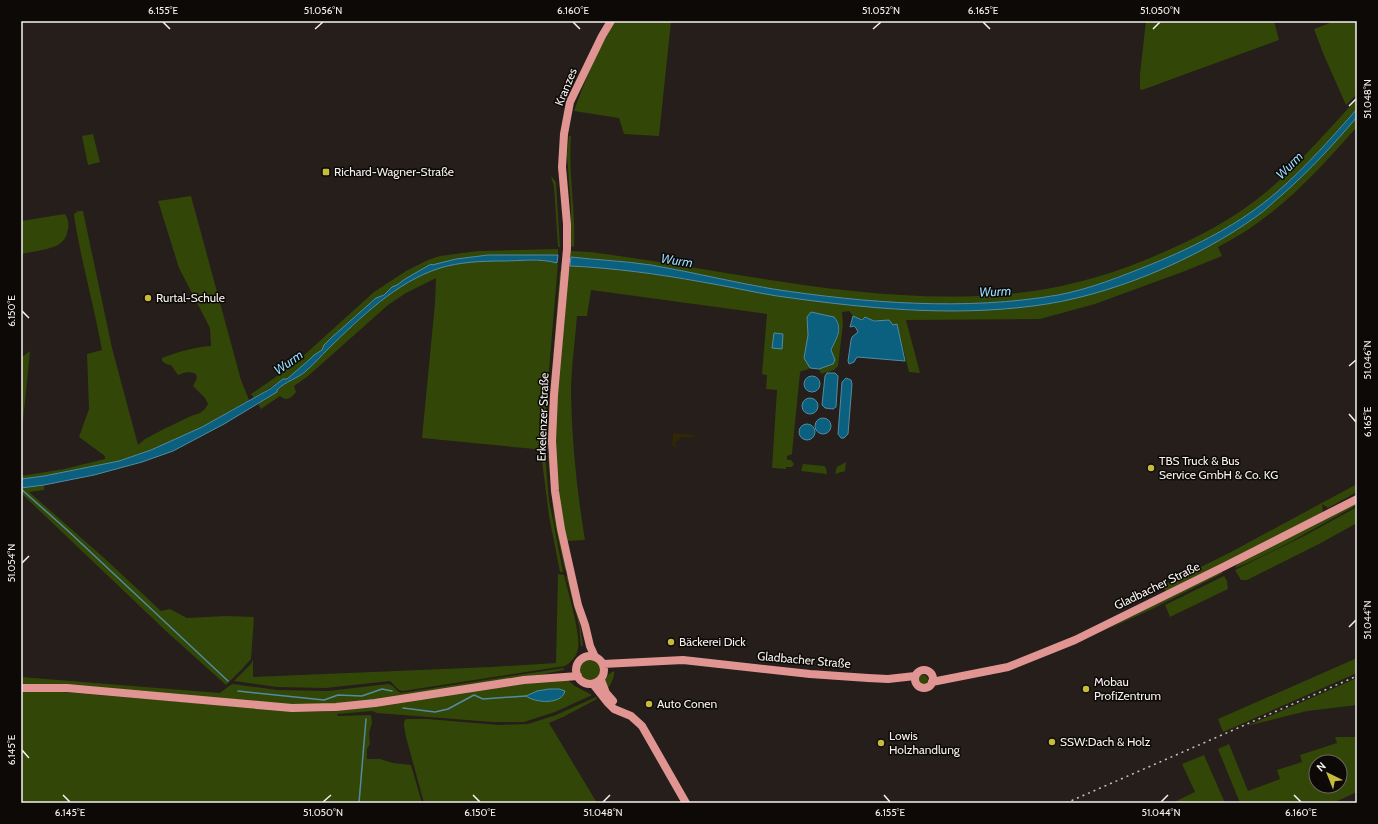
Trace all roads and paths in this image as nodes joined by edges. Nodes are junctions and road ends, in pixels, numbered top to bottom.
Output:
1 (611, 21) edge
2 (562, 167) joint
3 (1357, 499) edge
4 (578, 605) junction
5 (595, 656) junction
6 (584, 658) junction
7 (647, 662) junction
8 (603, 664) junction
9 (576, 667) junction
10 (578, 676) junction
11 (537, 678) junction
12 (599, 679) junction
13 (915, 679) junction
14 (932, 679) junction
15 (21, 688) edge
16 (686, 803) edge

1 - 2 main road, Kranzes
2 - 4 main road, Erkelenzer Straße
3 - 14 main road, Gladbacher Straße
4 - 5 main road, Erkelenzer Straße
4 - 6 main road, Erkelenzer Straße
5 - 6 main road
5 - 8 main road
6 - 9 main road
7 - 8 main road, Gladbacher Straße
7 - 12 main road, Gladbacher Straße
7 - 13 main road, Gladbacher Straße
8 - 12 main road
9 - 10 main road
9 - 11 main road
10 - 11 main road
10 - 12 main road
11 - 15 main road
12 - 16 main road
13 - 14 main road
13 - 14 main road

